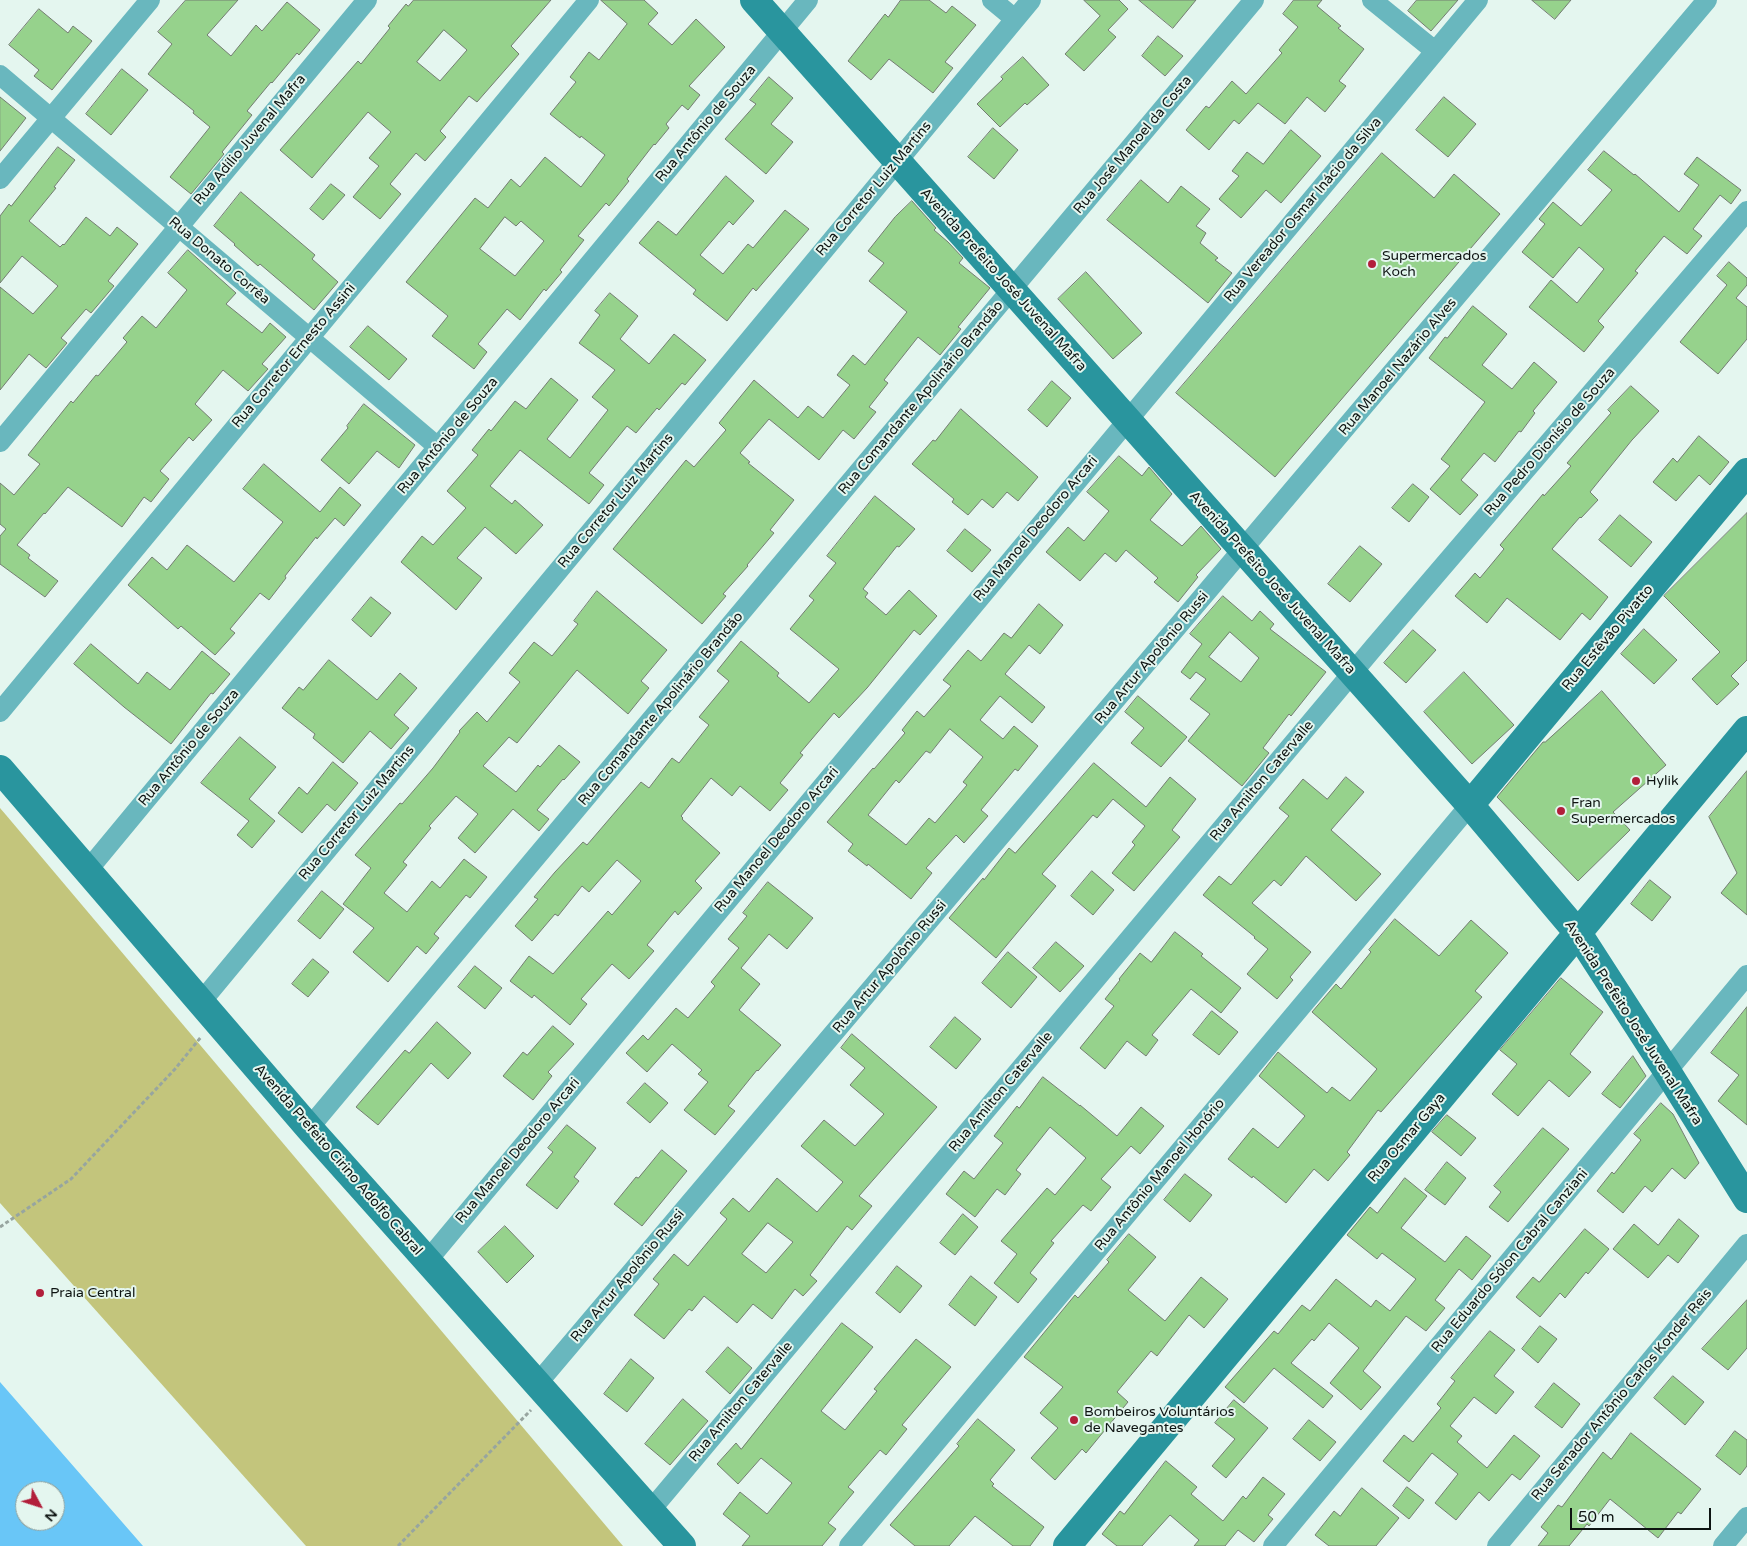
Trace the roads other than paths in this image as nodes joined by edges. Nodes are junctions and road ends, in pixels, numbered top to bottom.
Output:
1 (150, 0) edge
2 (367, 0) edge
3 (589, 0) edge
4 (754, 0) edge
5 (808, 0) edge
6 (992, 0) edge
7 (1030, 0) edge
8 (1254, 0) edge
9 (1372, 0) edge
10 (1478, 0) edge
11 (1707, 0) edge
12 (1015, 19) junction
13 (782, 32) junction
14 (1435, 51) junction
15 (0, 75) edge
16 (51, 118) junction
17 (897, 161) junction
18 (0, 178) edge
19 (1747, 211) edge
20 (179, 227) junction
21 (1012, 290) junction
22 (310, 338) junction
23 (1127, 420) junction
24 (0, 442) edge
25 (438, 447) junction
26 (1747, 472) edge
27 (1243, 550) junction
28 (1352, 673) junction
29 (0, 712) edge
30 (1747, 730) edge
31 (0, 769) edge
32 (1470, 804) junction
33 (87, 871) junction
34 (1578, 934) junction
35 (1747, 975) edge
36 (201, 1002) junction
37 (1667, 1071) junction
38 (310, 1128) junction
39 (1747, 1199) edge
40 (1747, 1244) edge
41 (427, 1261) junction
42 (536, 1394) junction
43 (650, 1511) junction
44 (1747, 1517) edge
45 (682, 1546) edge
46 (850, 1546) edge
47 (1067, 1546) edge
48 (1273, 1546) edge
49 (1497, 1546) edge
50 (1723, 1546) edge

1 - 16 street
2 - 20 street, Rua Adílio Juvenal Mafra
3 - 22 street, Rua Corretor Ernesto Assini
4 - 13 main road, Avenida Prefeito José Juvenal Mafra
5 - 13 street, Rua Antônio de Souza
6 - 12 street
7 - 12 street, Rua Corretor Luiz Martins
8 - 21 street, Rua José Manoel da Costa
9 - 14 street
10 - 14 street, Rua Vereador Osmar Inácio da Silva
11 - 27 street, Rua Manoel Nazário Alves
12 - 17 street, Rua Corretor Luiz Martins
13 - 17 main road, Avenida Prefeito José Juvenal Mafra
13 - 25 street, Rua Antônio de Souza
14 - 23 street, Rua Vereador Osmar Inácio da Silva
15 - 16 street, Rua Donato Corrêa
16 - 18 street
16 - 20 street, Rua Donato Corrêa
17 - 21 main road, Avenida Prefeito José Juvenal Mafra
17 - 36 street, Rua Corretor Luiz Martins
19 - 28 street, Rua Pedro Dionísio de Souza
20 - 22 street, Rua Donato Corrêa
20 - 24 street, Rua Adílio Juvenal Mafra
21 - 23 main road, Avenida Prefeito José Juvenal Mafra
21 - 38 street, Rua Comandante Apolinário Brandão
22 - 25 street, Rua Donato Corrêa
22 - 29 street, Rua Corretor Ernesto Assini
23 - 27 main road, Avenida Prefeito José Juvenal Mafra
23 - 41 street, Rua Manoel Deodoro Arcari
25 - 33 street, Rua Antônio de Souza
26 - 32 main road, Rua Estêvão Pivatto
27 - 28 main road, Avenida Prefeito José Juvenal Mafra
27 - 42 street, Rua Artur Apolônio Russi
28 - 32 main road, Avenida Prefeito José Juvenal Mafra
28 - 43 street, Rua Amilton Catervalle
30 - 34 main road, Rua Osmar Gaya
31 - 33 main road, Avenida Prefeito Cirino Adolfo Cabral
32 - 34 main road, Avenida Prefeito José Juvenal Mafra
32 - 46 street, Rua Antônio Manoel Honório
33 - 36 main road, Avenida Prefeito Cirino Adolfo Cabral
34 - 37 main road, Avenida Prefeito José Juvenal Mafra
34 - 47 main road, Rua Osmar Gaya
35 - 37 street, Rua Eduardo Sólon Cabral Canziani
36 - 38 main road, Avenida Prefeito Cirino Adolfo Cabral
37 - 39 main road, Avenida Prefeito José Juvenal Mafra
37 - 48 street, Rua Eduardo Sólon Cabral Canziani
38 - 41 main road, Avenida Prefeito Cirino Adolfo Cabral
40 - 49 street, Rua Senador Antônio Carlos Konder Reis
41 - 42 main road, Avenida Prefeito Cirino Adolfo Cabral
42 - 43 main road, Avenida Prefeito Cirino Adolfo Cabral
43 - 45 main road, Avenida Prefeito Cirino Adolfo Cabral
44 - 50 street

